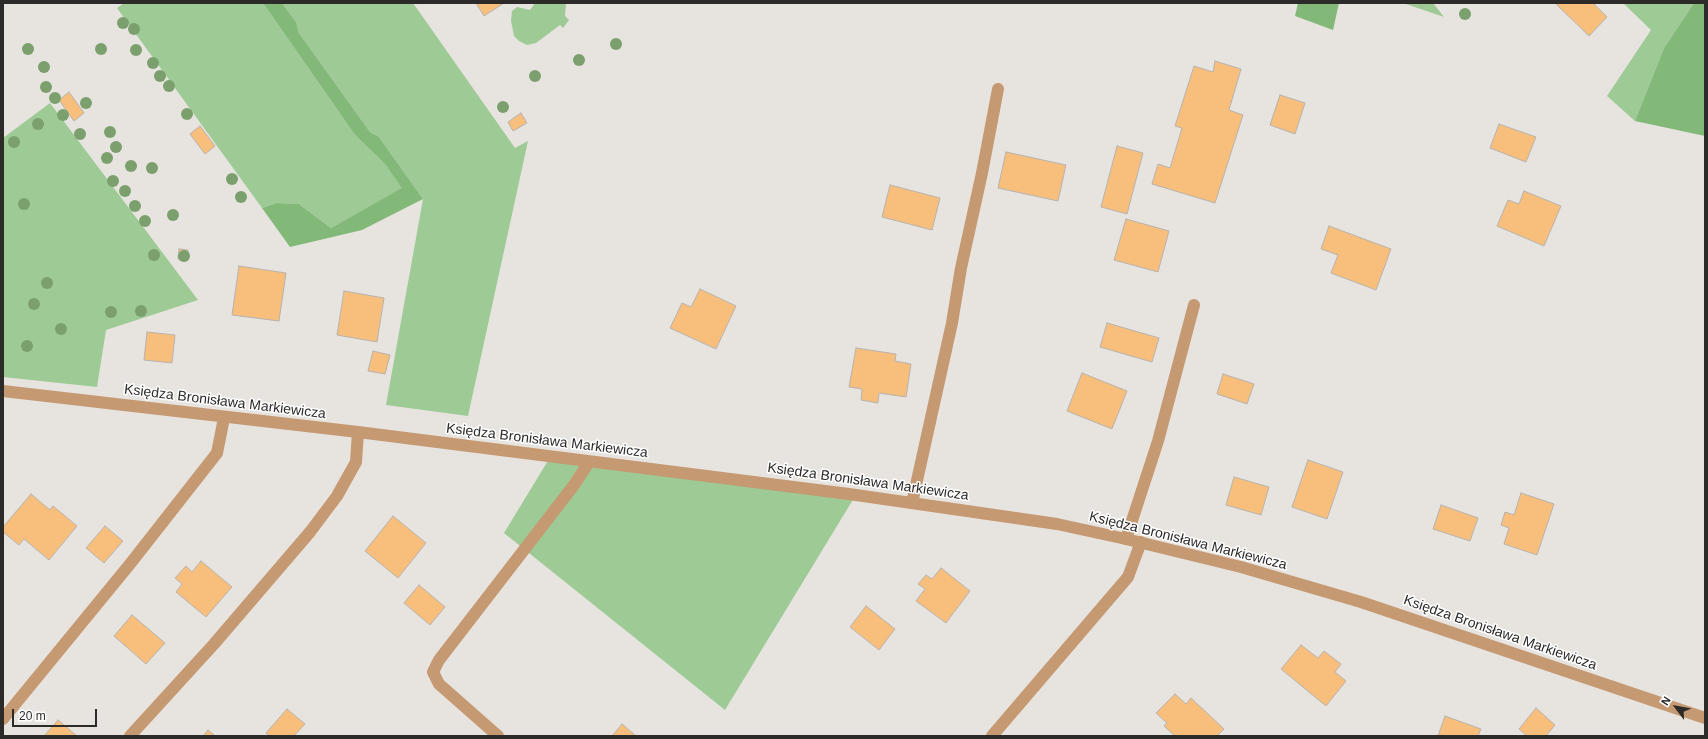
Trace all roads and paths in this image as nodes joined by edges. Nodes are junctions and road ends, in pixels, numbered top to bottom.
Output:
1 (998, 89) dead end
2 (1194, 305) dead end
3 (3, 390) edge
4 (224, 418) junction
5 (358, 432) junction
6 (589, 462) junction
7 (912, 503) junction
8 (1126, 539) junction
9 (1141, 542) junction
10 (1705, 718) edge
11 (3, 719) edge
12 (130, 736) edge
13 (498, 736) edge
14 (992, 736) edge

1 - 7 street
2 - 8 street
3 - 4 street, Księdza Bronisława Markiewicza
4 - 5 street, Księdza Bronisława Markiewicza
4 - 11 street
5 - 6 street, Księdza Bronisława Markiewicza
5 - 12 street
6 - 7 street, Księdza Bronisława Markiewicza
6 - 13 street
7 - 8 street, Księdza Bronisława Markiewicza
8 - 9 street, Księdza Bronisława Markiewicza
9 - 10 street, Księdza Bronisława Markiewicza
9 - 14 street

